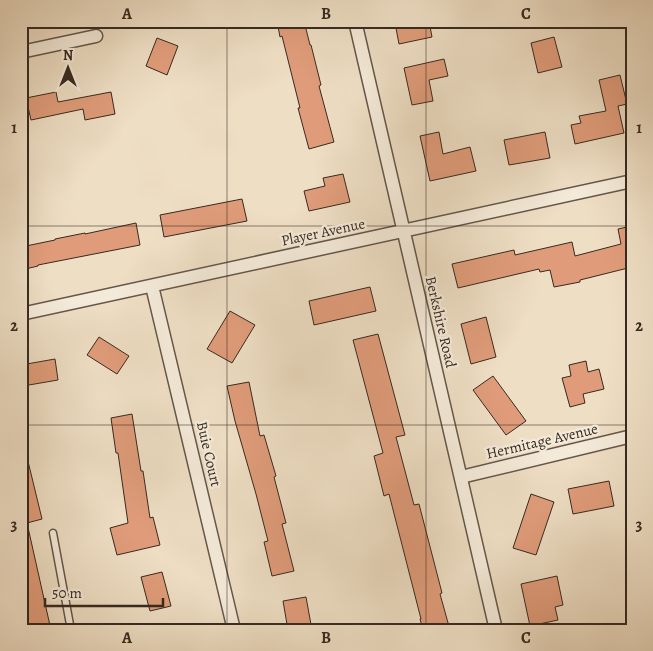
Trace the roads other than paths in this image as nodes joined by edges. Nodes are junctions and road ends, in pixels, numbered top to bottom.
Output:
1 (354, 21) edge
2 (96, 36) dead end
3 (21, 52) edge
4 (632, 181) edge
5 (403, 231) junction
6 (152, 286) junction
7 (21, 314) edge
8 (632, 436) edge
9 (461, 477) junction
10 (53, 533) dead end
11 (72, 630) edge
12 (234, 630) edge
13 (496, 630) edge

1 - 5 street, Berkshire Road
2 - 3 street
4 - 5 street, Player Avenue
5 - 6 street, Player Avenue
5 - 9 street, Berkshire Road
6 - 7 street, Player Avenue
6 - 12 street, Buie Court
8 - 9 street, Hermitage Avenue
9 - 13 street, Berkshire Road
10 - 11 lane

